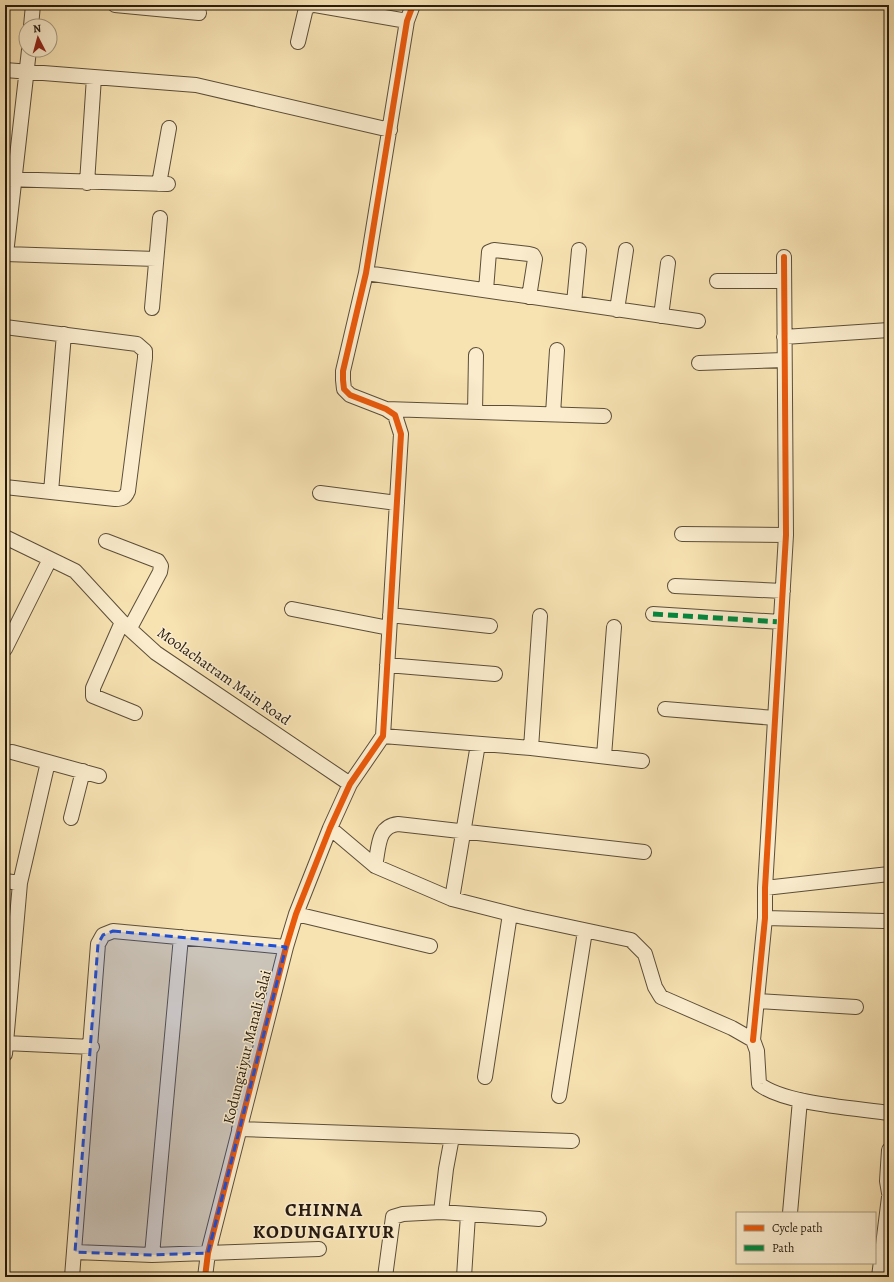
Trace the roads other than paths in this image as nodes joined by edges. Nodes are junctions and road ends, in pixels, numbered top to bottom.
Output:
1 (33, 5) edge
2 (115, 5) edge
3 (312, 5) edge
4 (315, 5) edge
5 (414, 5) edge
6 (200, 13) dead end
7 (32, 18) edge
8 (408, 21) junction
9 (298, 42) dead end
10 (28, 58) edge
11 (5, 70) edge
12 (27, 72) junction
13 (94, 77) junction
14 (169, 128) dead end
15 (390, 130) junction
16 (10, 179) edge
17 (87, 183) junction
18 (160, 218) dead end
19 (579, 250) dead end
20 (626, 250) dead end
21 (6, 254) edge
22 (784, 257) dead end
23 (156, 259) junction
24 (668, 263) dead end
25 (366, 273) junction
26 (717, 281) dead end
27 (784, 281) junction
28 (486, 290) junction
29 (529, 297) junction
30 (574, 304) junction
31 (152, 308) dead end
32 (617, 310) junction
33 (661, 316) junction
34 (698, 321) dead end
35 (5, 327) edge
36 (889, 330) edge
37 (64, 334) junction
38 (784, 336) junction
39 (557, 350) dead end
40 (476, 355) dead end
41 (784, 360) junction
42 (699, 363) dead end
43 (386, 409) junction
44 (475, 412) junction
45 (553, 414) junction
46 (604, 416) dead end
47 (5, 487) edge
48 (51, 492) junction
49 (320, 493) dead end
50 (397, 502) junction
51 (682, 534) dead end
52 (786, 535) junction
53 (5, 537) edge
54 (106, 542) dead end
55 (50, 559) junction
56 (675, 586) dead end
57 (783, 591) junction
58 (292, 609) dead end
59 (653, 614) dead end
60 (540, 616) dead end
61 (390, 621) junction
62 (781, 622) junction
63 (126, 625) junction
64 (490, 626) dead end
65 (614, 626) dead end
66 (5, 649) edge
67 (387, 665) junction
68 (496, 674) dead end
69 (665, 709) dead end
70 (135, 713) dead end
71 (775, 718) junction
72 (383, 736) junction
73 (478, 744) junction
74 (531, 748) junction
75 (12, 752) dead end
76 (604, 756) junction
77 (642, 761) dead end
78 (48, 762) junction
79 (83, 772) junction
80 (99, 776) dead end
81 (350, 784) junction
82 (71, 818) dead end
83 (330, 828) junction
84 (463, 831) junction
85 (644, 852) dead end
86 (375, 866) junction
87 (889, 874) edge
88 (5, 881) edge
89 (20, 883) junction
90 (765, 888) junction
91 (452, 899) junction
92 (296, 914) junction
93 (510, 914) junction
94 (765, 918) junction
95 (884, 921) dead end
96 (585, 931) junction
97 (181, 937) junction
98 (430, 946) dead end
99 (286, 947) junction
100 (9, 961) edge
101 (758, 1001) junction
102 (856, 1007) dead end
103 (753, 1040) junction
104 (5, 1046) edge
105 (92, 1047) junction
106 (484, 1077) dead end
107 (559, 1096) dead end
108 (800, 1100) junction
109 (889, 1113) edge
110 (240, 1129) junction
111 (452, 1137) junction
112 (572, 1141) dead end
113 (889, 1150) edge
114 (889, 1193) edge
115 (889, 1197) edge
116 (441, 1212) junction
117 (790, 1212) edge
118 (468, 1215) junction
119 (539, 1219) dead end
120 (319, 1249) dead end
121 (75, 1252) junction
122 (208, 1253) junction
123 (152, 1255) junction
124 (72, 1277) edge
125 (205, 1277) edge
126 (385, 1277) edge
127 (464, 1277) edge
128 (879, 1277) edge

1 - 7 street
2 - 6 street
3 - 9 street
4 - 8 street
5 - 8 street
8 - 15 street
10 - 12 street
11 - 12 street
12 - 13 street
12 - 16 street
13 - 15 street
13 - 17 street
14 - 17 street
15 - 25 street
16 - 17 street
16 - 21 street
18 - 23 street
19 - 30 street
20 - 32 street
21 - 23 street
22 - 27 street
23 - 31 street
24 - 33 street
25 - 28 street
25 - 43 street
26 - 27 street
27 - 38 street
28 - 29 street
28 - 29 street
29 - 30 street
30 - 32 street
32 - 33 street
33 - 34 street
35 - 37 street
36 - 38 street
37 - 48 street
37 - 48 street
38 - 41 street
39 - 45 street
40 - 44 street
41 - 42 street
41 - 52 street
43 - 44 street
43 - 50 street
44 - 45 street
45 - 46 street
47 - 48 street
49 - 50 street
50 - 61 street
51 - 52 street
52 - 57 street
53 - 55 street, Moolachatram Main Road
54 - 63 street
55 - 63 street, Moolachatram Main Road
55 - 66 street
56 - 57 street
57 - 62 street
58 - 61 street
59 - 62 street
60 - 74 street
61 - 64 street
61 - 67 street
62 - 71 street
63 - 70 street
63 - 81 street, Moolachatram Main Road
65 - 76 street
67 - 68 street
67 - 72 street
69 - 71 street
71 - 90 street
72 - 73 street
72 - 81 street, Kodungaiyur Manali Salai
73 - 74 street
73 - 84 street
74 - 76 street
75 - 78 street
76 - 77 street
78 - 79 street
78 - 89 street
79 - 80 street
79 - 82 street
81 - 83 street, Kodungaiyur Manali Salai
83 - 86 street
83 - 92 street, Kodungaiyur Manali Salai
84 - 85 street
84 - 86 street
84 - 91 street
86 - 91 street
87 - 90 street
88 - 89 street
89 - 100 street
90 - 94 street
91 - 93 street
92 - 98 street
92 - 99 street, Kodungaiyur Manali Salai
93 - 96 street
93 - 106 street
94 - 95 street
94 - 101 street
96 - 103 street
96 - 107 street
97 - 99 street
97 - 105 street
97 - 123 street
99 - 110 street, Kodungaiyur Manali Salai
100 - 104 street
101 - 102 street
101 - 103 street
103 - 108 street
104 - 105 street
105 - 121 street
108 - 109 street
108 - 117 street
110 - 111 street
110 - 122 street, Kodungaiyur Manali Salai
111 - 112 street
111 - 116 street
113 - 114 street
115 - 128 street
116 - 118 street
116 - 126 street
118 - 119 street
118 - 127 street
120 - 122 street
121 - 123 street
121 - 124 street
122 - 123 street
122 - 125 street, Kodungaiyur Manali Salai

